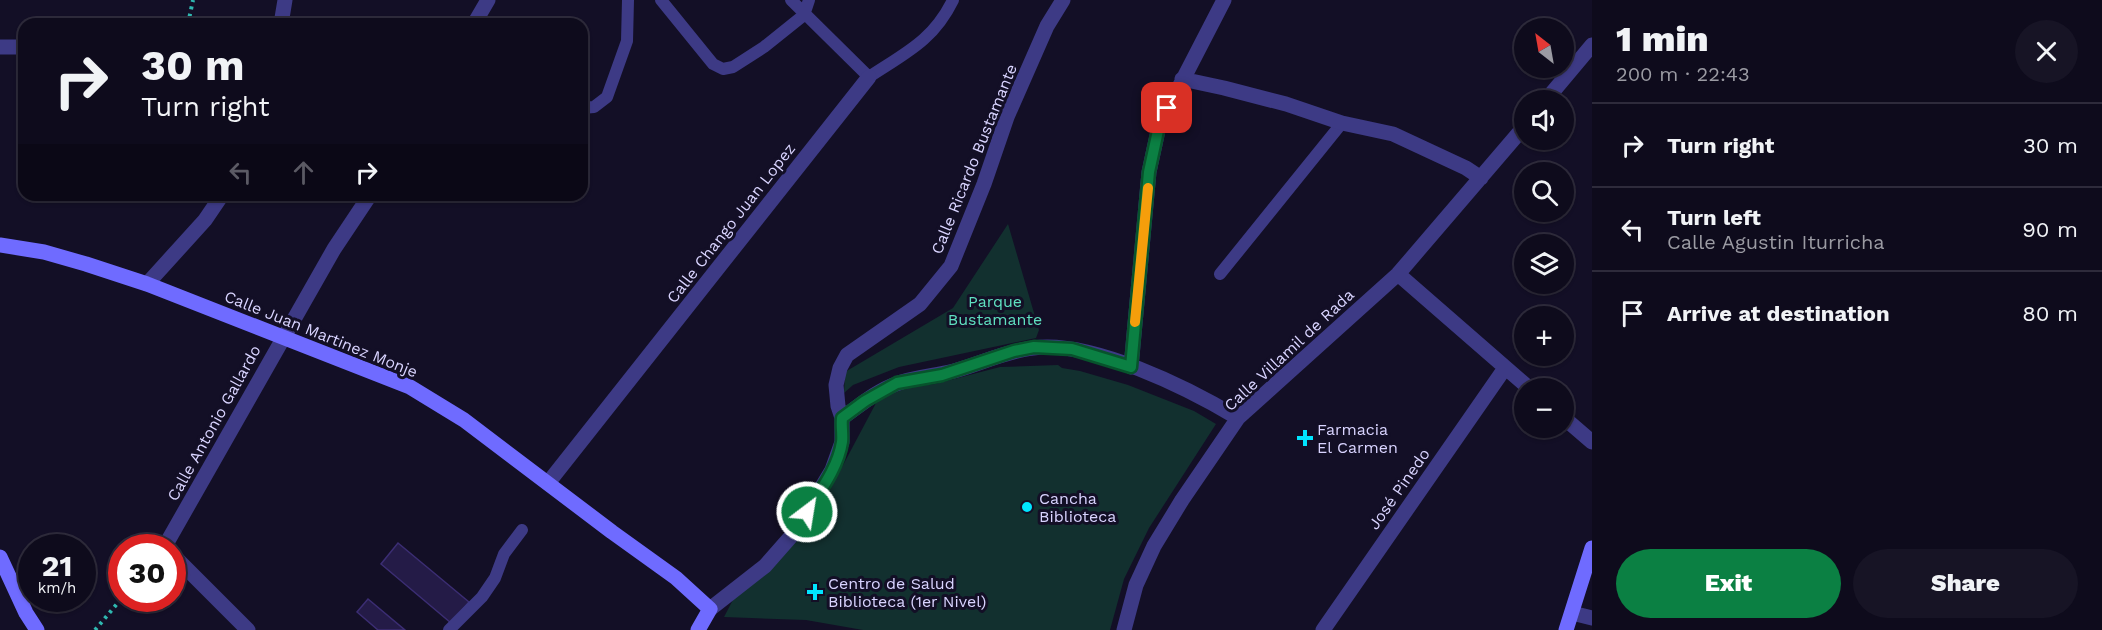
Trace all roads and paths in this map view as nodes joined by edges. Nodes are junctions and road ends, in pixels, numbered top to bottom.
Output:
1 (193, 0) edge
2 (285, 0) edge
3 (488, 0) edge
4 (628, 0) edge
5 (662, 0) edge
6 (791, 0) edge
7 (809, 0) edge
8 (953, 0) edge
9 (1064, 0) edge
10 (1224, 0) edge
11 (804, 15) junction
12 (189, 18) edge
13 (282, 18) edge
14 (478, 18) edge
15 (1592, 45) edge
16 (0, 47) edge
17 (18, 47) edge
18 (869, 77) junction
19 (1182, 79) junction
20 (1554, 90) edge
21 (588, 108) edge
22 (1342, 123) junction
23 (1514, 139) edge
24 (1481, 178) junction
25 (218, 201) edge
26 (366, 201) edge
27 (0, 245) edge
28 (1220, 274) dead end
29 (1398, 274) junction
30 (147, 284) junction
31 (283, 337) junction
32 (1131, 367) junction
33 (1505, 368) junction
34 (1517, 378) edge
35 (842, 418) junction
36 (1238, 418) junction
37 (1574, 426) edge
38 (1592, 442) edge
39 (548, 483) junction
40 (522, 530) dead end
41 (176, 534) edge
42 (1592, 548) edge
43 (1, 563) edge
44 (186, 567) edge
45 (710, 609) junction
46 (110, 612) edge
47 (1572, 613) junction
48 (1592, 618) edge
49 (37, 630) edge
50 (95, 630) edge
51 (248, 630) edge
52 (449, 630) edge
53 (698, 630) edge
54 (1124, 630) edge
55 (1323, 630) edge
56 (1566, 630) edge

1 - 12 path
2 - 13 street
3 - 14 street
4 - 21 lane
5 - 11 lane
6 - 11 lane
7 - 11 lane
8 - 18 lane, Calle Chango Juan Lopez
9 - 35 street, Calle Ricardo Bustamante
10 - 19 street
11 - 18 lane
15 - 20 street
16 - 17 street
18 - 39 street, Calle Chango Juan Lopez
19 - 22 street
19 - 32 street
22 - 24 street
22 - 28 lane
23 - 24 street, Calle Villamil de Rada
24 - 29 street, Calle Villamil de Rada
25 - 30 street
26 - 31 street, Calle Antonio Gallardo
27 - 30 street, Calle Juan Martinez Monje
29 - 33 street
29 - 36 street, Calle Villamil de Rada
30 - 31 street, Calle Juan Martinez Monje
31 - 39 street, Calle Juan Martinez Monje
31 - 41 street, Calle Antonio Gallardo
32 - 35 street
32 - 36 street
33 - 34 street
33 - 55 street, José Pinedo
35 - 45 street, Calle Ricardo Bustamante
36 - 54 street, Calle Villamil de Rada
37 - 38 street
39 - 45 street, Calle Juan Martinez Monje
40 - 52 lane
42 - 47 street
43 - 49 street
44 - 51 street
45 - 53 street, Calle Ricardo Bustamante
46 - 50 path
47 - 48 street
47 - 56 street

